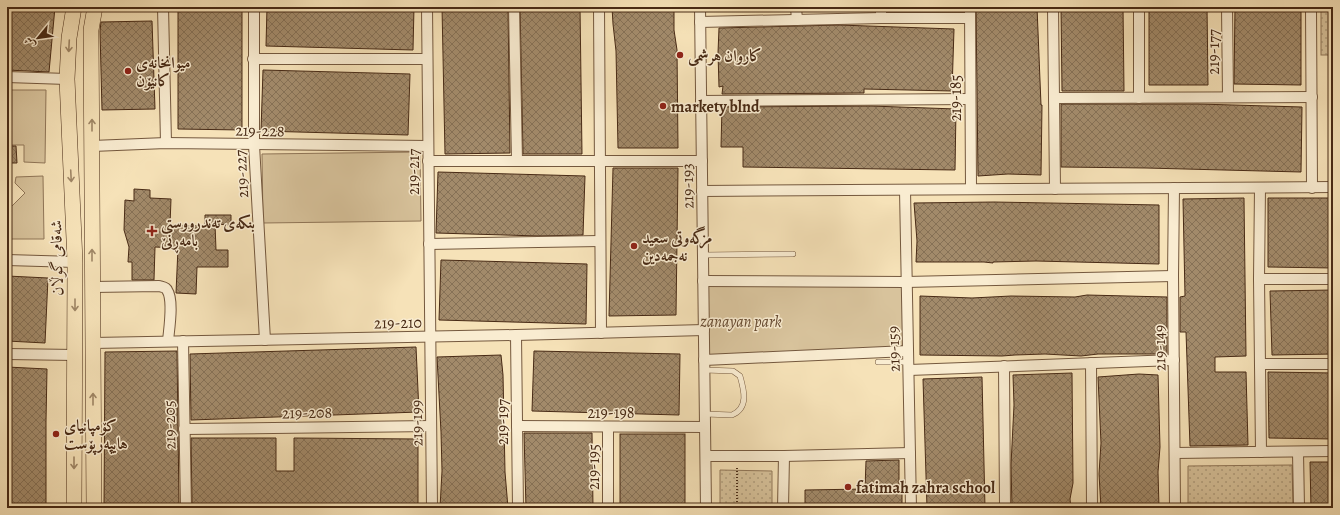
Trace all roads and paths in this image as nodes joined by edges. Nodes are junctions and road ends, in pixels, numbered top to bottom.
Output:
1 (74, 7) edge
2 (95, 7) edge
3 (163, 7) edge
4 (254, 7) edge
5 (427, 7) edge
6 (514, 7) edge
7 (599, 7) edge
8 (700, 7) edge
9 (796, 7) edge
10 (881, 7) edge
11 (970, 7) edge
12 (1053, 7) edge
13 (1139, 7) edge
14 (1228, 7) edge
15 (1311, 7) edge
16 (881, 18) junction
17 (970, 18) junction
18 (797, 20) junction
19 (700, 22) junction
20 (253, 59) junction
21 (427, 59) junction
22 (7, 77) edge
23 (67, 79) junction
24 (1312, 97) junction
25 (1054, 98) junction
26 (1139, 98) junction
27 (1228, 98) junction
28 (970, 99) junction
29 (701, 101) junction
30 (166, 143) junction
31 (254, 145) junction
32 (92, 146) junction
33 (428, 146) junction
34 (428, 161) junction
35 (517, 161) junction
36 (600, 161) junction
37 (702, 161) junction
38 (1333, 187) edge
39 (1174, 188) junction
40 (1260, 188) junction
41 (1312, 188) junction
42 (1055, 189) junction
43 (905, 190) junction
44 (971, 190) junction
45 (702, 191) junction
46 (600, 242) junction
47 (428, 244) junction
48 (793, 254) dead end
49 (704, 255) junction
50 (7, 260) edge
51 (75, 262) junction
52 (1173, 276) junction
53 (1259, 279) junction
54 (1333, 279) edge
55 (703, 281) junction
56 (906, 282) junction
57 (93, 287) junction
58 (704, 330) junction
59 (601, 333) junction
60 (516, 335) junction
61 (430, 337) junction
62 (264, 340) junction
63 (168, 341) junction
64 (183, 342) junction
65 (93, 343) junction
66 (908, 351) junction
67 (7, 354) edge
68 (75, 355) junction
69 (1174, 360) junction
70 (878, 362) dead end
71 (1091, 363) junction
72 (1260, 364) junction
73 (1333, 364) edge
74 (705, 365) junction
75 (909, 366) junction
76 (1004, 366) junction
77 (705, 414) junction
78 (431, 426) junction
79 (517, 426) junction
80 (608, 427) junction
81 (705, 427) junction
82 (184, 429) junction
83 (1333, 451) edge
84 (1261, 452) junction
85 (1298, 452) junction
86 (910, 453) junction
87 (1175, 453) junction
88 (706, 456) junction
89 (737, 456) junction
90 (784, 456) junction
91 (74, 508) edge
92 (94, 508) edge
93 (186, 508) edge
94 (432, 508) edge
95 (518, 508) edge
96 (608, 508) edge
97 (706, 508) edge
98 (737, 508) edge
99 (783, 508) edge
100 (911, 508) edge
101 (1005, 508) edge
102 (1092, 508) edge
103 (1175, 508) edge
104 (1299, 508) edge

1 -> 23 main road, شەقامی گوڵان
32 -> 2 main road
3 - 30 street
4 - 20 street, 219-227
5 - 21 street, 219-217
6 - 35 street
7 - 36 street
8 - 19 street, 219-193
9 - 18 street
10 - 16 street
11 - 17 street, 219-185
12 - 25 street
13 - 26 street
14 - 27 street, 219-177
15 - 24 street
16 - 17 street
16 - 18 street
17 - 28 street, 219-185
18 - 19 street
19 - 29 street, 219-193
20 - 21 street
20 - 31 street, 219-227
21 - 33 street, 219-217
22 - 23 street
23 -> 51 main road, شەقامی گوڵان
24 - 27 street
24 - 41 street
25 - 26 street
25 - 42 street
26 - 27 street
28 - 29 street
28 - 44 street, 219-185
29 - 37 street, 219-193
30 - 31 street, 219-228
30 - 32 street, 219-228
31 - 33 street, 219-228
31 - 62 street, 219-227
57 -> 32 main road
33 - 34 street, 219-217
34 - 35 street
34 - 47 street, 219-217
35 - 36 street
36 - 37 street
36 - 46 street
37 - 45 street, 219-193
38 - 41 street
39 - 40 street
39 - 42 street
39 - 52 street, 219-149
40 - 41 street
40 - 53 street
42 - 44 street
43 - 44 street
43 - 45 street
43 - 56 street, 219-159
45 - 49 street, 219-193
46 - 47 street
46 - 59 street
47 - 61 street, 219-217
48 - 49 lane
49 - 55 street, 219-193
50 - 51 street
51 -> 68 main road, شەقامی گوڵان
52 - 56 street
52 - 69 street, 219-149
53 - 54 street
53 - 72 street
55 - 56 street
55 - 58 street, 219-193
56 - 66 street, 219-159
57 - 63 street
57 - 65 main road
58 - 59 street, 219-210
58 - 74 street, 219-193
59 - 60 street, 219-210
60 - 61 street, 219-210
60 - 79 street, 219-197
61 - 62 street, 219-210
61 - 78 street, 219-199
62 - 64 street, 219-210
63 - 64 street, 219-210
63 - 65 street, 219-210
64 - 82 street, 219-205
92 -> 65 main road
66 - 74 street
66 - 75 street, 219-159
67 - 68 street
68 -> 91 main road, شەقامی گوڵان
69 - 71 street
69 - 87 street, 219-149
70 - 75 lane
71 - 76 street
71 - 102 street
72 - 73 street
72 - 84 street
74 - 77 street, 219-193
74 - 77 lane
75 - 76 street
75 - 86 street, 219-159
76 - 101 street
77 - 81 street, 219-193
78 - 82 street, 219-208
78 - 94 street, 219-199
79 - 80 street, 219-198
79 - 95 street, 219-197
80 - 81 street, 219-198
80 - 96 street, 219-195
81 - 88 street, 219-193
82 - 93 street, 219-205
83 - 85 street
84 - 85 street
84 - 87 street
85 - 104 street
86 - 90 street
86 - 100 street, 219-159
87 - 103 street, 219-149
88 - 89 street
88 - 97 street, 219-193
89 - 90 street
89 - 98 path
90 - 99 street

